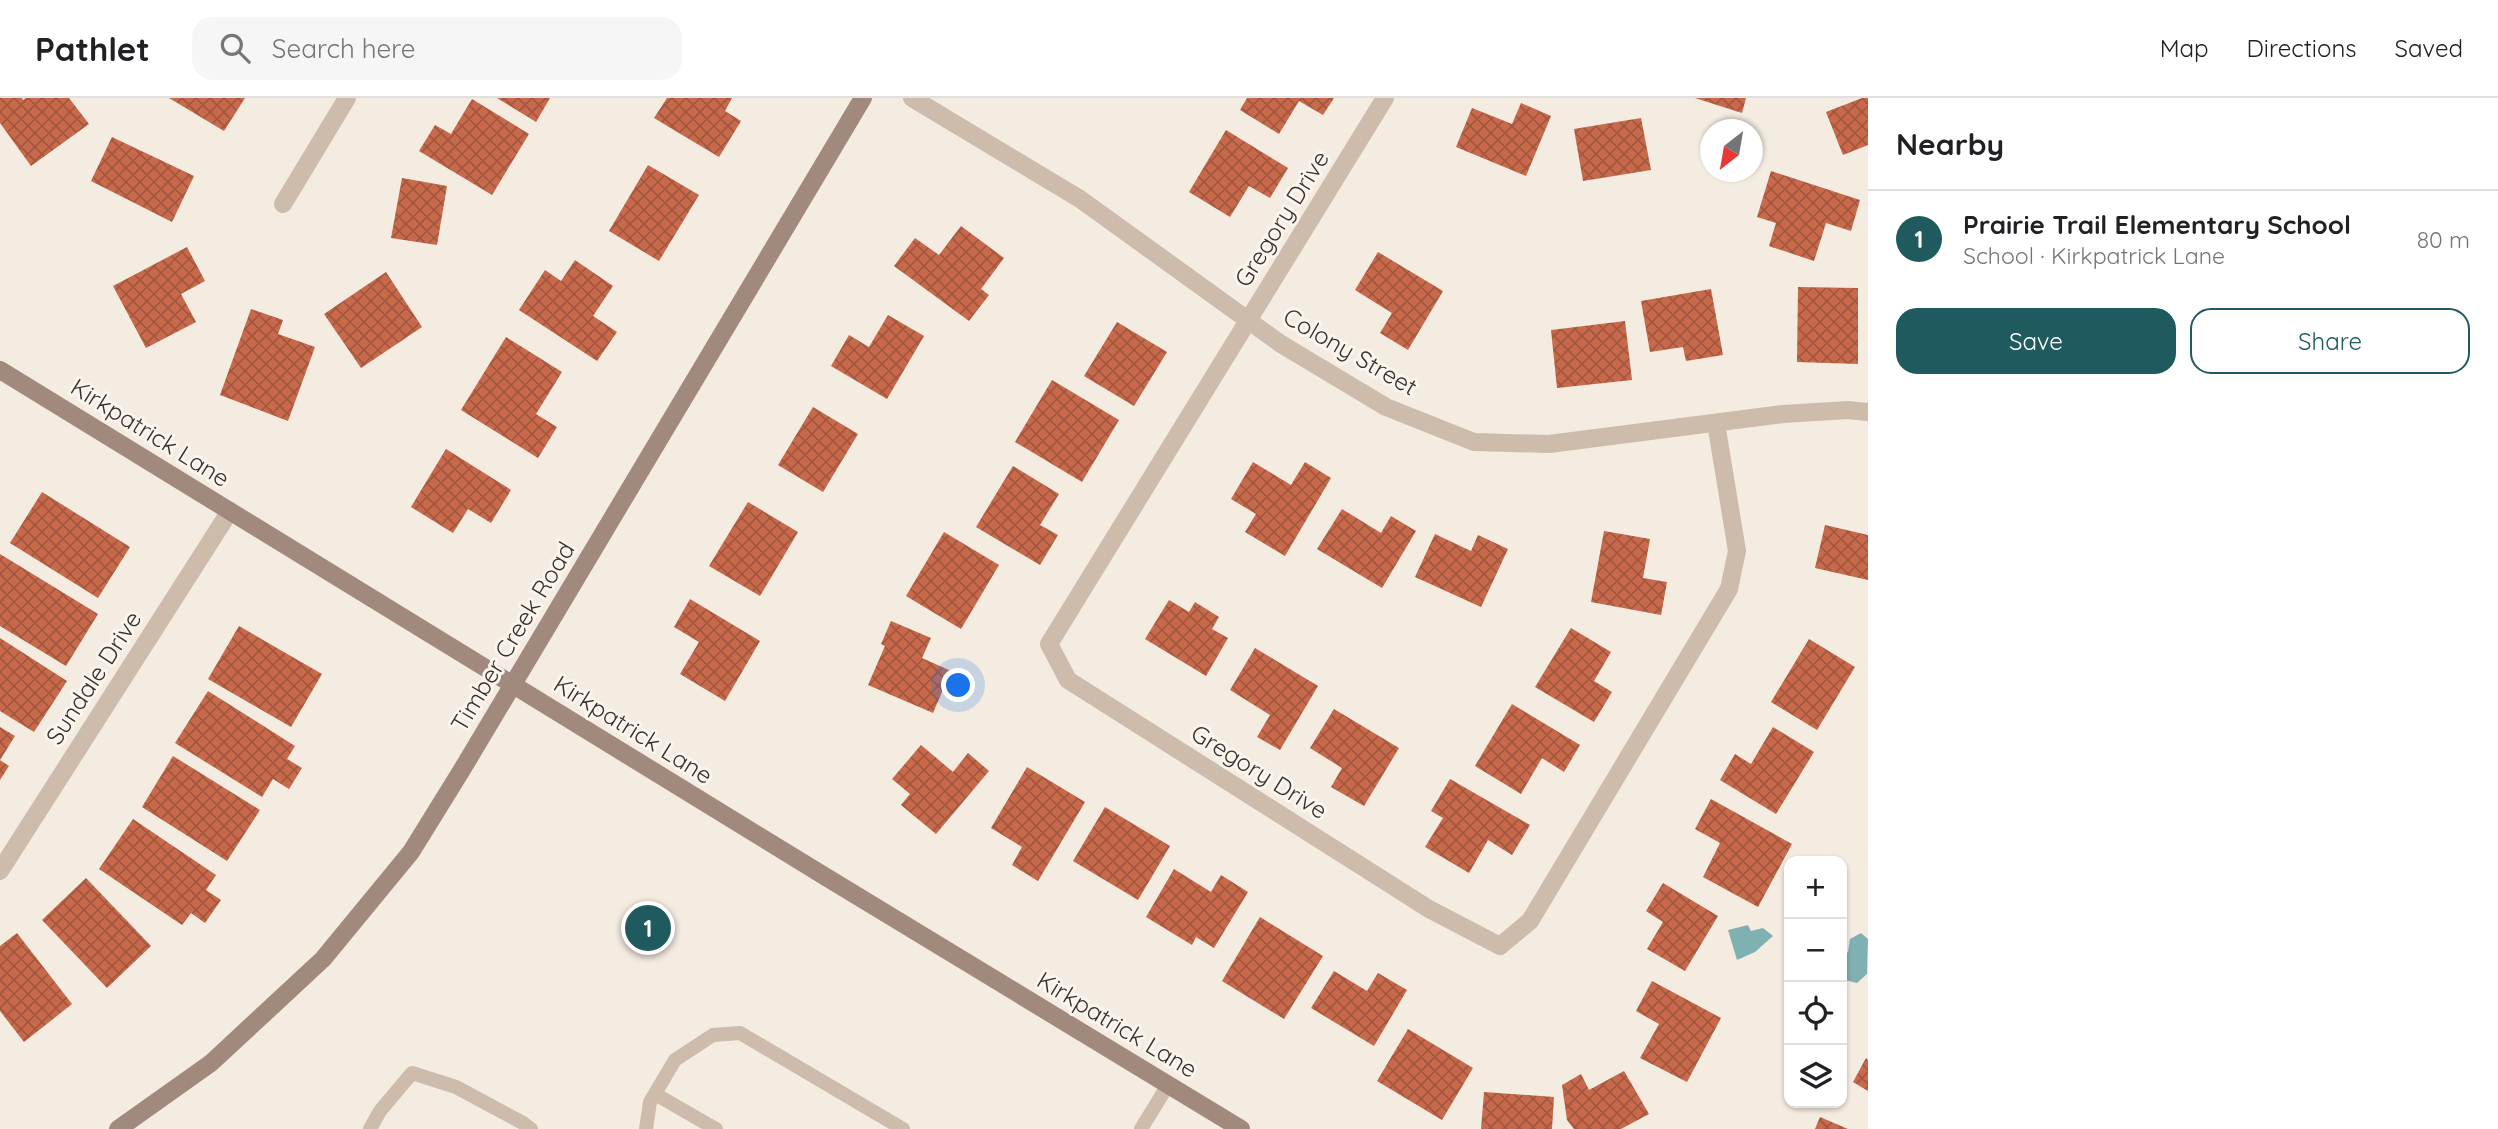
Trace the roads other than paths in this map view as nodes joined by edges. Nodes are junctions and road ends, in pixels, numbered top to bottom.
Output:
1 (347, 98) edge
2 (863, 98) edge
3 (912, 98) edge
4 (1385, 98) edge
5 (283, 204) dead end
6 (1249, 319) junction
7 (0, 370) edge
8 (1868, 412) edge
9 (1716, 423) junction
10 (230, 511) junction
11 (512, 685) junction
12 (0, 871) edge
13 (1168, 1085) junction
14 (655, 1094) junction
15 (118, 1129) edge
16 (370, 1129) edge
17 (531, 1129) edge
18 (646, 1129) edge
19 (716, 1129) edge
20 (903, 1129) edge
21 (1141, 1129) edge
22 (1241, 1129) edge

1 - 5 street
2 - 11 street, Timber Creek Road
3 - 6 street, Colony Street
4 - 6 street, Gregory Drive
6 - 9 street, Colony Street
6 - 9 street, Gregory Drive
7 - 10 street, Kirkpatrick Lane
8 - 9 street, Colony Street
10 - 11 street, Kirkpatrick Lane
10 - 12 street, Sundale Drive
11 - 13 street, Kirkpatrick Lane
11 - 15 street, Timber Creek Road
13 - 21 lane
13 - 22 street, Kirkpatrick Lane
14 - 18 lane
14 - 19 lane
14 - 20 lane
16 - 17 lane

